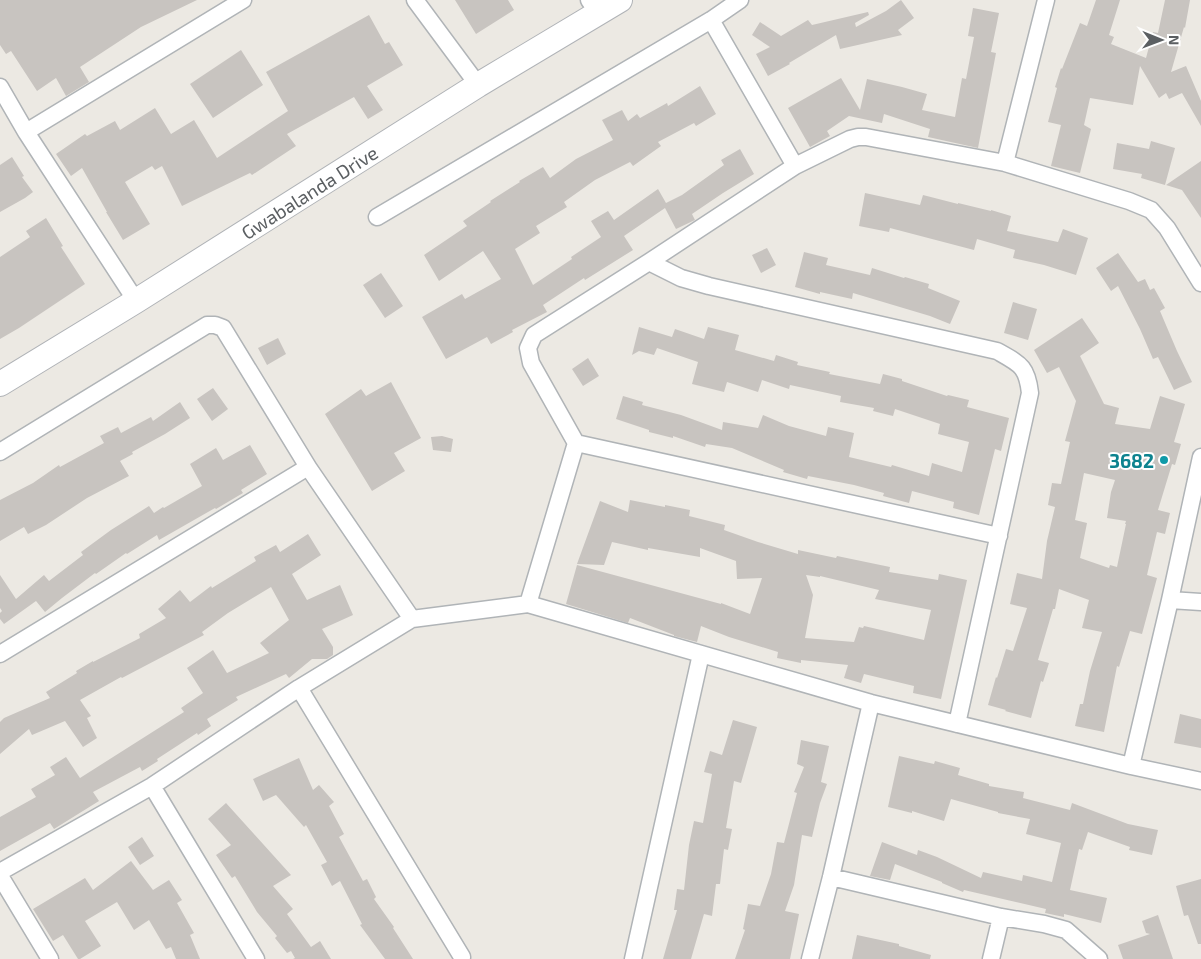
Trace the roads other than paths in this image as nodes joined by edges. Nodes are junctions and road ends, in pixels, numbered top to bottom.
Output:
1 (243, 0) edge
2 (415, 0) edge
3 (620, 0) edge
4 (740, 0) edge
5 (1046, 0) edge
6 (594, 7) edge
7 (711, 20) junction
8 (478, 86) junction
9 (0, 87) edge
10 (26, 132) junction
11 (1005, 163) junction
12 (795, 166) junction
13 (377, 217) dead end
14 (1195, 261) edge
15 (649, 262) junction
16 (1201, 283) edge
17 (136, 301) junction
18 (0, 384) edge
19 (576, 443) junction
20 (0, 452) edge
21 (1201, 457) edge
22 (308, 467) junction
23 (999, 536) junction
24 (1170, 600) junction
25 (1201, 602) edge
26 (528, 604) junction
27 (412, 619) junction
28 (0, 654) edge
29 (701, 654) junction
30 (300, 688) junction
31 (871, 703) junction
32 (957, 724) junction
33 (1131, 766) junction
34 (1201, 781) edge
35 (152, 786) junction
36 (0, 872) edge
37 (0, 876) edge
38 (831, 877) junction
39 (1001, 917) junction
40 (462, 957) dead end
41 (50, 959) edge
42 (256, 959) edge
43 (633, 959) edge
44 (810, 959) edge
45 (991, 959) edge
46 (1099, 959) edge

1 - 10 street
2 - 8 street
3 - 6 street, Gwabalanda Drive
4 - 7 street
5 - 11 street
6 - 8 street, Gwabalanda Drive
7 - 12 street
7 - 13 street
8 - 17 street, Gwabalanda Drive
9 - 10 street
10 - 17 street
11 - 12 street
11 - 14 street
12 - 15 street
14 - 16 street
15 - 19 street
15 - 23 street
17 - 18 street, Gwabalanda Drive
19 - 23 street
19 - 26 street
20 - 22 street
21 - 24 street
22 - 27 street
22 - 28 street
23 - 32 street
24 - 25 street
24 - 33 street
26 - 27 street
26 - 29 street
27 - 30 street
29 - 31 street
29 - 43 street
30 - 35 street
30 - 40 street
31 - 32 street
31 - 38 street
32 - 33 street
33 - 34 street
35 - 36 street
35 - 42 street
37 - 41 street
38 - 39 street
38 - 44 street
39 - 45 street
39 - 46 street

